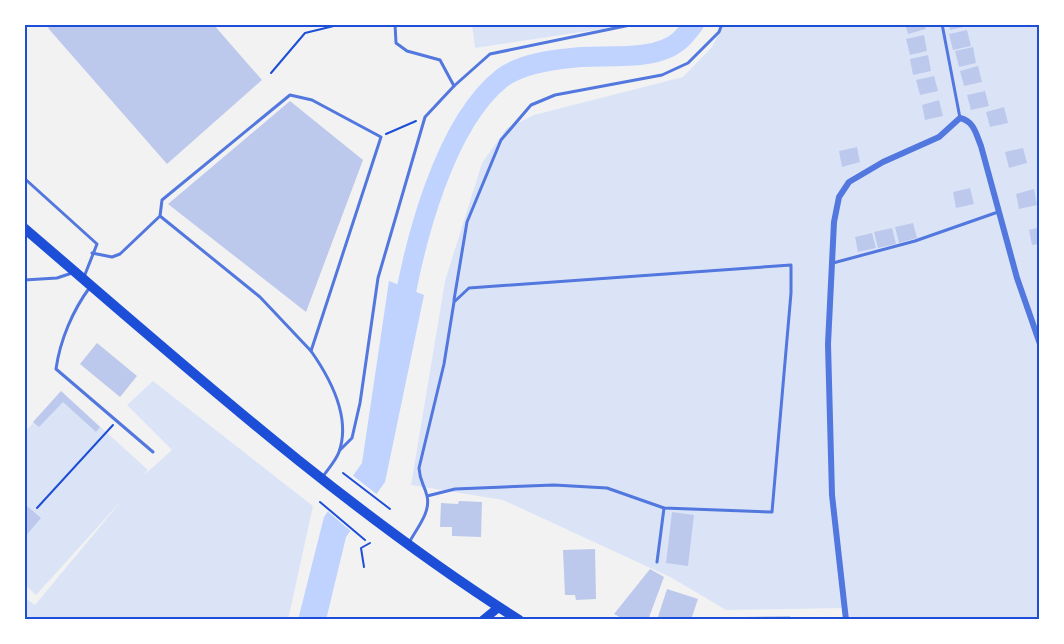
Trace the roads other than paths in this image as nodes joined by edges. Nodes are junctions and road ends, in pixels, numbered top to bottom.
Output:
1 (395, 24) edge
2 (635, 24) edge
3 (722, 24) edge
4 (942, 24) edge
5 (453, 86) junction
6 (960, 118) junction
7 (24, 178) edge
8 (998, 212) junction
9 (160, 216) junction
10 (24, 228) edge
11 (92, 254) junction
12 (831, 263) junction
13 (84, 279) junction
14 (24, 280) edge
15 (454, 302) junction
16 (1040, 344) edge
17 (311, 351) junction
18 (340, 450) junction
19 (153, 452) dead end
20 (321, 479) junction
21 (427, 496) junction
22 (664, 508) junction
23 (407, 546) junction
24 (657, 562) dead end
25 (499, 607) junction
26 (483, 620) edge
27 (519, 620) edge
28 (846, 620) edge

1 - 5 lane
2 - 5 lane
3 - 15 lane
4 - 6 lane
5 - 18 lane
6 - 8 street
6 - 12 street
7 - 11 lane
8 - 12 lane
8 - 16 street
9 - 11 lane
9 - 17 lane
9 - 17 lane
10 - 13 highway
11 - 13 lane
12 - 28 street
13 - 14 lane
13 - 19 lane
13 - 20 highway
15 - 21 lane
15 - 22 lane
17 - 18 lane
18 - 20 lane
20 - 23 highway
21 - 22 lane
21 - 23 lane
22 - 24 lane
23 - 25 highway
25 - 26 main road
25 - 27 highway

